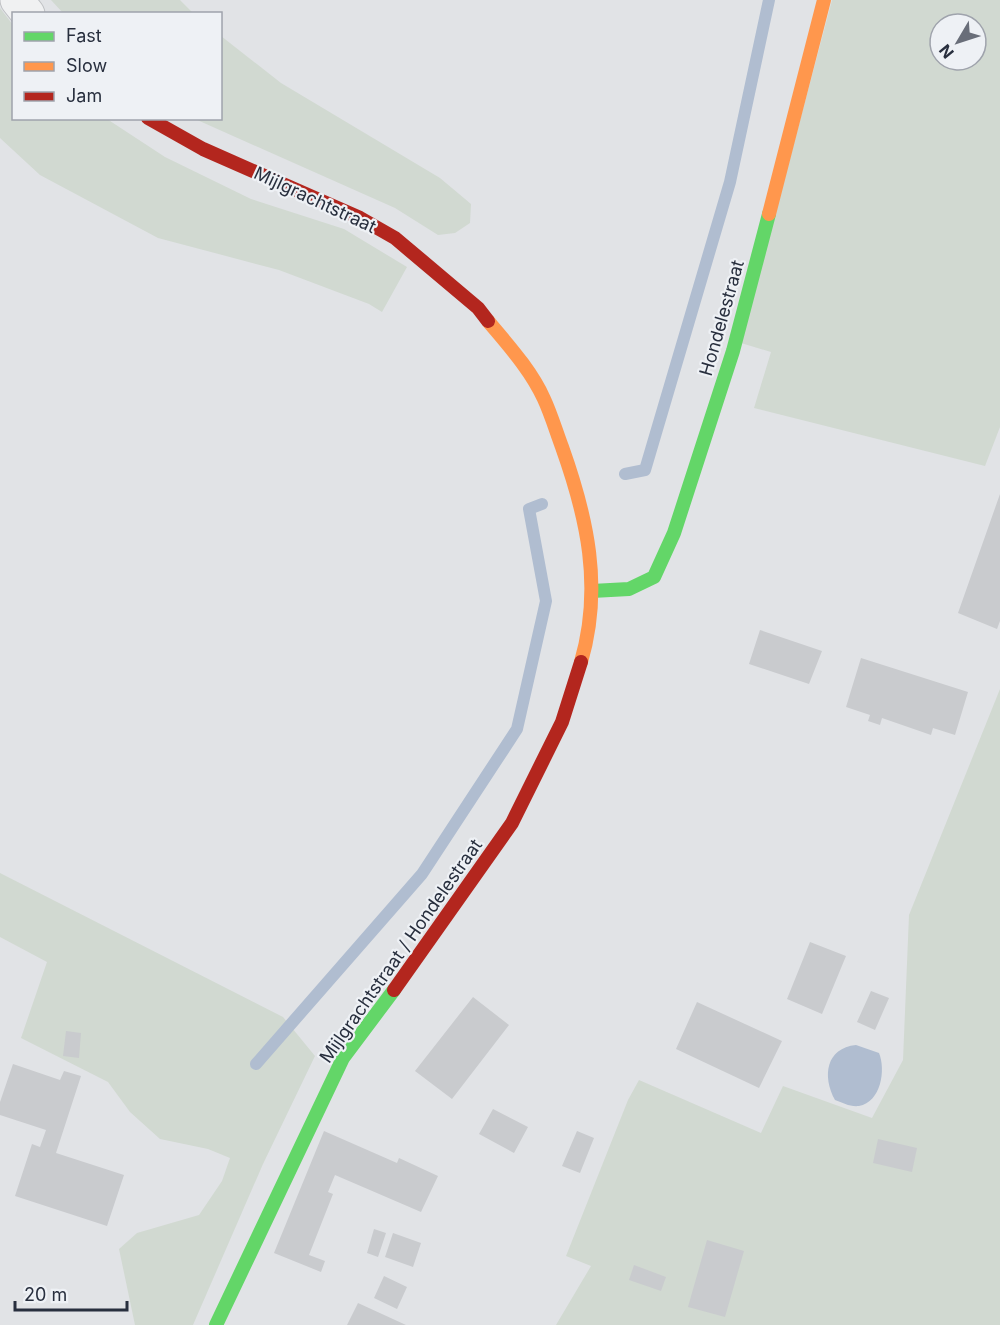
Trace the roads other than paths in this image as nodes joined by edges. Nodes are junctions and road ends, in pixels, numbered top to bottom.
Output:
1 (17, 0) edge
2 (824, 0) edge
3 (26, 12) edge
4 (152, 120) edge
5 (592, 591) junction
6 (216, 1325) edge

1 - 3 street
2 - 5 street, Hondelestraat
4 - 5 street, Mijlgrachtstraat
5 - 6 street, Mijlgrachtstraat / Hondelestraat

